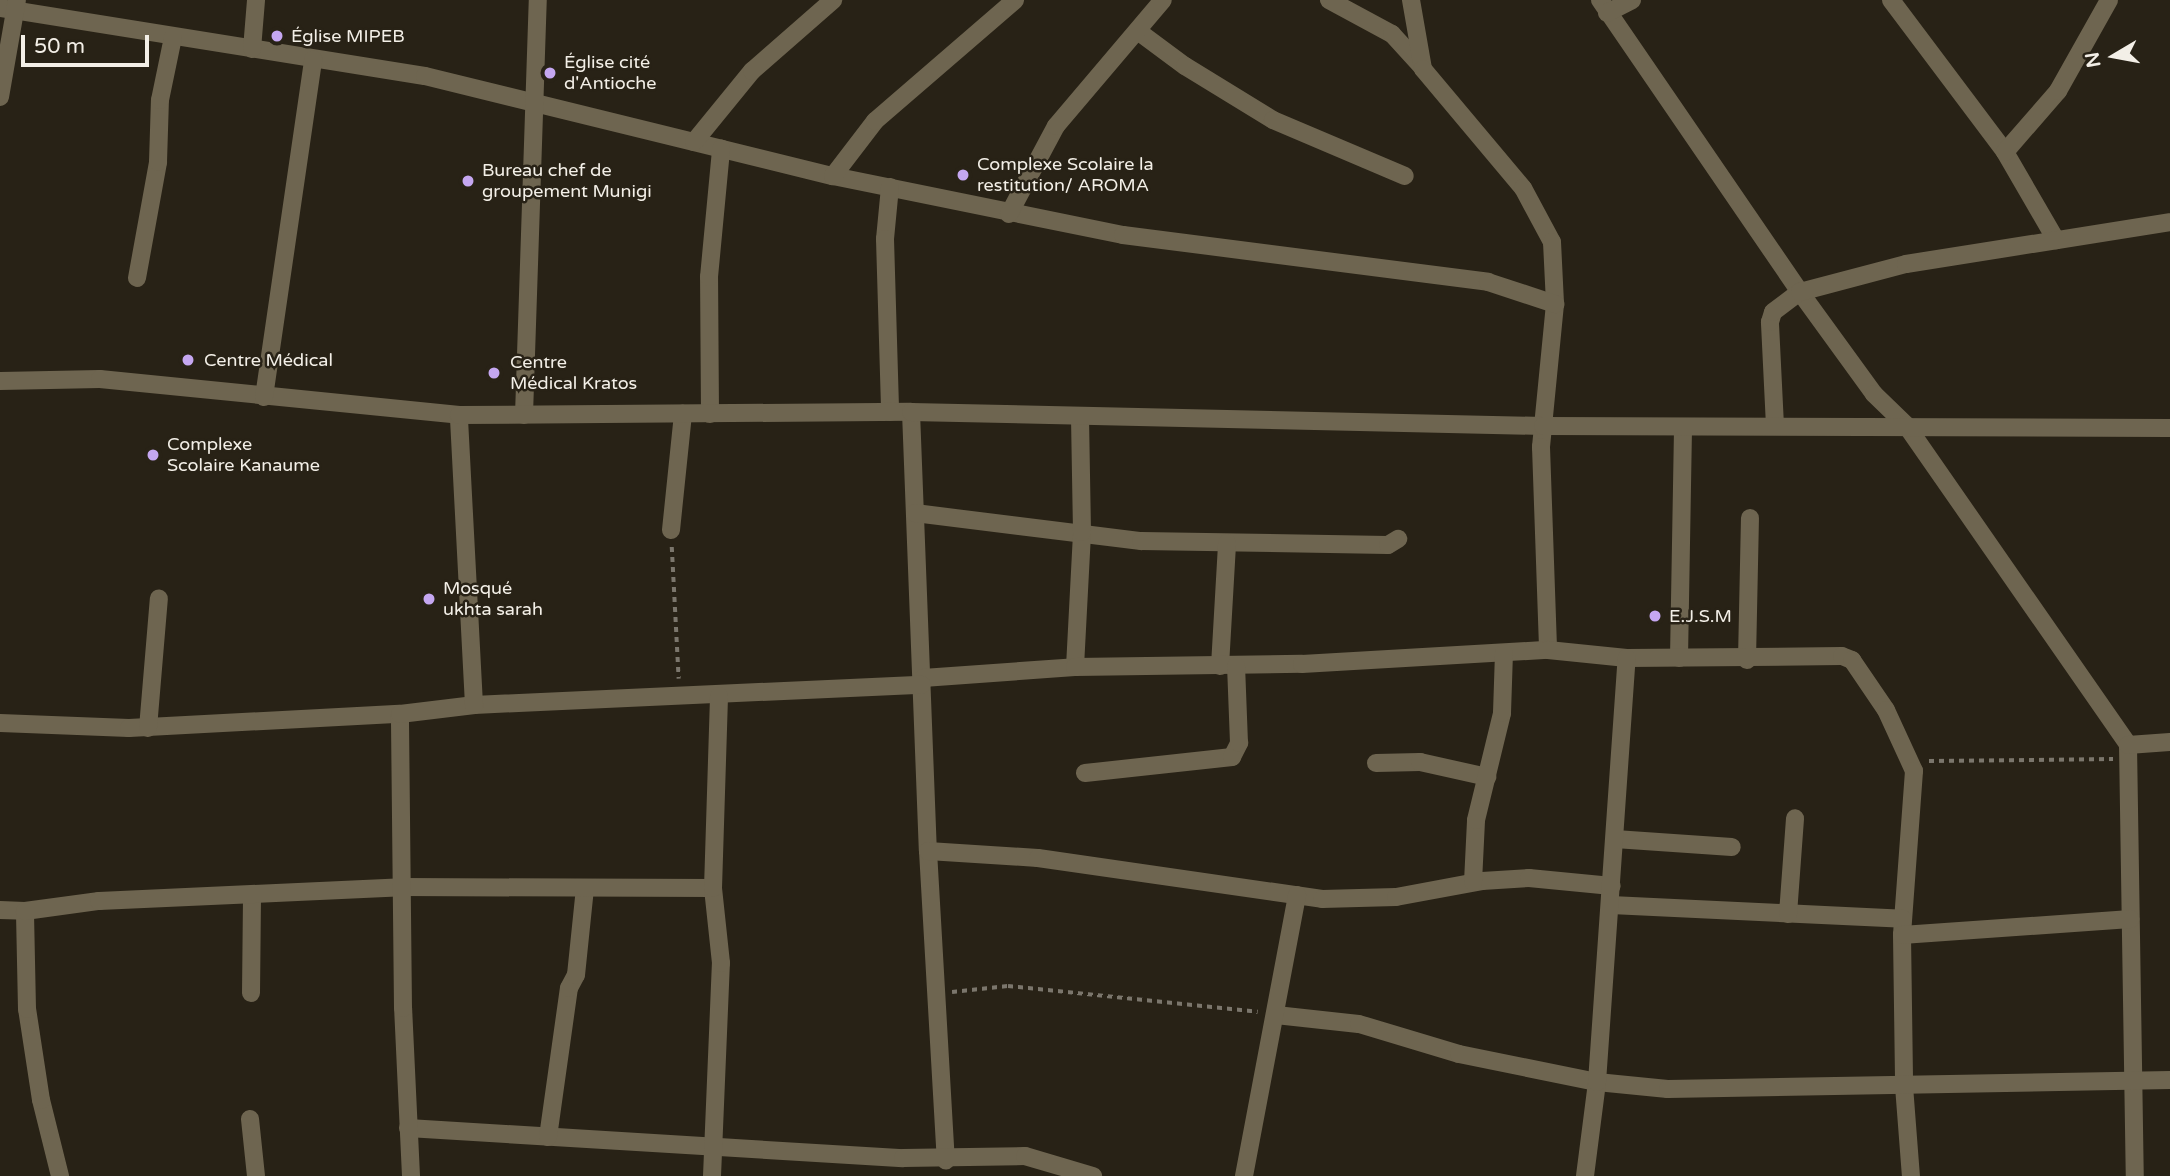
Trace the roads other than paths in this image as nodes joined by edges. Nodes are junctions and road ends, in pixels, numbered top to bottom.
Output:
1 (256, 0) edge
2 (538, 0) edge
3 (1015, 0) edge
4 (1163, 0) edge
5 (1329, 0) edge
6 (1411, 0) edge
7 (1632, 0) edge
8 (1891, 0) edge
9 (2109, 0) edge
10 (822, 3) edge
11 (11, 6) edge
12 (1604, 7) edge
13 (1139, 32) junction
14 (173, 37) junction
15 (252, 49) junction
16 (313, 60) junction
17 (1423, 68) junction
18 (0, 97) edge
19 (536, 102) junction
20 (694, 142) junction
21 (721, 149) junction
22 (2005, 152) junction
23 (833, 176) junction
24 (1405, 176) dead end
25 (890, 187) junction
26 (1009, 214) junction
27 (2170, 222) edge
28 (2056, 240) junction
29 (137, 278) dead end
30 (1800, 292) junction
31 (1555, 304) junction
32 (0, 380) edge
33 (264, 397) junction
34 (890, 412) junction
35 (911, 412) junction
36 (683, 414) junction
37 (710, 414) junction
38 (460, 415) junction
39 (524, 415) junction
40 (1080, 416) junction
41 (1906, 425) junction
42 (1543, 426) junction
43 (1775, 426) junction
44 (1683, 427) junction
45 (2170, 428) edge
46 (915, 513) junction
47 (1750, 518) dead end
48 (671, 530) road end
49 (1082, 532) junction
50 (1398, 539) dead end
51 (1227, 543) junction
52 (159, 598) dead end
53 (1548, 650) junction
54 (1504, 653) junction
55 (1679, 658) junction
56 (1627, 659) junction
57 (1747, 660) junction
58 (1228, 666) junction
59 (1075, 667) junction
60 (923, 682) junction
61 (719, 696) junction
62 (474, 705) junction
63 (400, 715) junction
64 (0, 723) edge
65 (148, 728) junction
66 (2170, 742) edge
67 (2128, 752) junction
68 (1376, 763) dead end
69 (1085, 774) dead end
70 (1487, 777) junction
71 (1795, 818) dead end
72 (1615, 839) junction
73 (1732, 847) dead end
74 (928, 851) junction
75 (1473, 882) junction
76 (1612, 886) junction
77 (402, 887) junction
78 (585, 888) junction
79 (713, 888) junction
80 (1297, 895) junction
81 (253, 896) junction
82 (1611, 905) junction
83 (0, 910) edge
84 (25, 911) junction
85 (1788, 914) junction
86 (2130, 919) junction
87 (1903, 927) junction
88 (251, 993) dead end
89 (1276, 1015) junction
90 (2133, 1079) junction
91 (2170, 1080) edge
92 (1597, 1082) junction
93 (1904, 1086) junction
94 (250, 1119) dead end
95 (408, 1128) junction
96 (548, 1137) junction
97 (712, 1149) junction
98 (986, 1157) junction
99 (946, 1160) junction
100 (60, 1176) edge
101 (256, 1176) edge
102 (411, 1176) edge
103 (712, 1176) edge
104 (987, 1176) edge
105 (1093, 1176) edge
106 (1244, 1176) edge
107 (1586, 1176) edge
108 (1911, 1176) edge
109 (2135, 1176) edge

1 - 15 street
2 - 19 street
3 - 23 street
4 - 13 street
5 - 17 street
6 - 17 street
7 - 12 street
8 - 22 street
9 - 22 street
10 - 20 street
11 - 14 street
11 - 18 street
12 - 30 street
13 - 24 street
13 - 26 street
14 - 15 street
14 - 29 street
15 - 16 street
16 - 19 street
16 - 33 street
17 - 31 street
19 - 20 street
19 - 39 street
20 - 21 street
21 - 23 street
21 - 37 street
22 - 28 street
23 - 25 street
25 - 26 street
25 - 34 street
26 - 31 street
27 - 28 street
28 - 30 street
30 - 41 street
30 - 43 street
31 - 42 street
32 - 33 street
33 - 38 street
34 - 35 street
34 - 37 street
35 - 40 street
35 - 46 street
36 - 37 street
36 - 39 street
36 - 48 street
38 - 39 street
38 - 62 street
40 - 42 street
40 - 49 street
41 - 43 street
41 - 45 street
41 - 67 street
42 - 44 street
42 - 53 street
43 - 44 street
44 - 55 street
46 - 49 street
46 - 60 street
47 - 57 street
49 - 51 street
49 - 59 street
50 - 51 street
51 - 58 street
52 - 65 street
53 - 54 street
53 - 56 street
54 - 58 street
54 - 70 street
55 - 56 street
55 - 57 street
56 - 72 street
57 - 87 street
58 - 59 street
58 - 69 street
59 - 60 street
60 - 61 street
60 - 74 street
61 - 62 street
61 - 79 street
62 - 63 street
63 - 65 street
63 - 77 street
64 - 65 street
66 - 67 street
67 - 86 street
68 - 70 street
70 - 75 street
71 - 85 street
72 - 73 street
72 - 76 street
74 - 80 street
74 - 99 street
75 - 76 street
75 - 80 street
76 - 82 street
77 - 78 street
77 - 81 street
77 - 95 street
78 - 79 street
78 - 96 street
79 - 97 street
80 - 89 street
81 - 84 street
81 - 88 street
82 - 85 street
82 - 92 street
83 - 84 street
84 - 100 street
85 - 87 street
86 - 87 street
86 - 90 street
87 - 93 street
89 - 92 street
89 - 106 street
90 - 91 street
90 - 93 street
90 - 109 street
92 - 93 street
92 - 107 street
93 - 108 street
94 - 101 street
95 - 96 street
95 - 102 street
96 - 97 street
97 - 99 street
97 - 103 street
98 - 99 street
98 - 104 street
98 - 105 street

